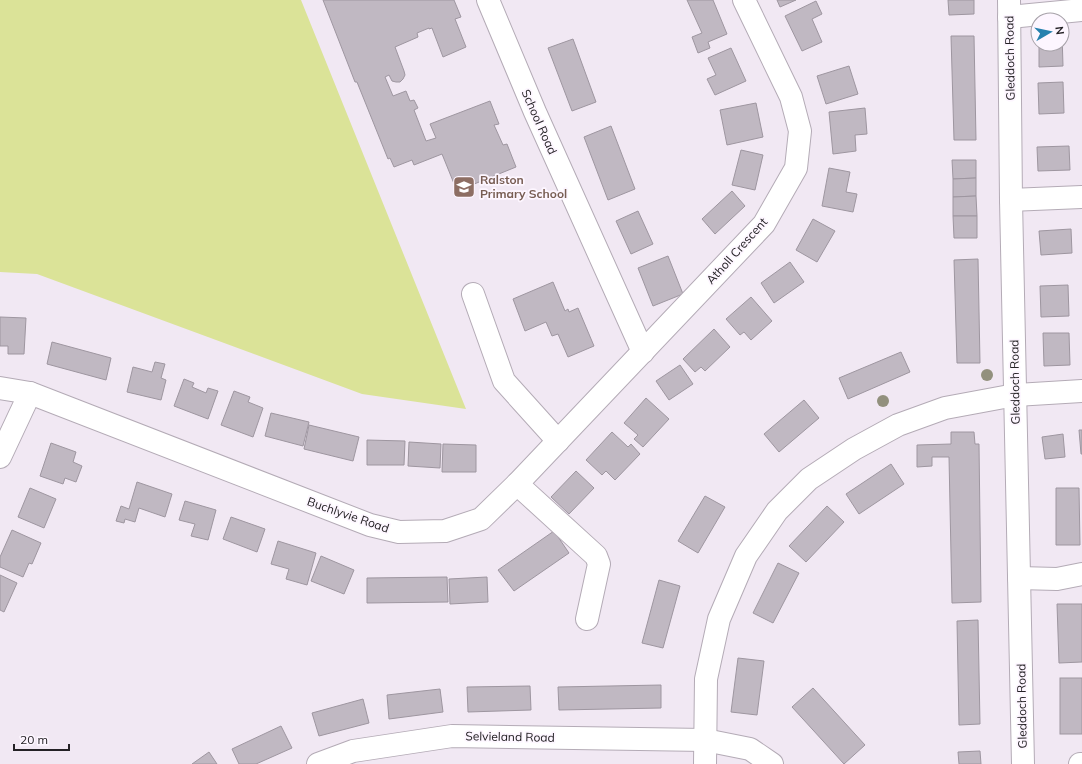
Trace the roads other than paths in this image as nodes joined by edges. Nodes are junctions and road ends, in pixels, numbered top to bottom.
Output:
1 (488, 0) edge
2 (744, 0) edge
3 (1009, 9) edge
4 (1082, 10) edge
5 (1082, 197) edge
6 (1011, 200) junction
7 (473, 294) dead end
8 (643, 352) junction
9 (0, 388) edge
10 (1082, 390) edge
11 (30, 393) junction
12 (1015, 396) junction
13 (558, 440) junction
14 (0, 457) edge
15 (516, 484) junction
16 (1082, 574) edge
17 (1019, 578) junction
18 (587, 619) dead end
19 (705, 740) junction
20 (318, 764) edge
21 (705, 764) edge
22 (772, 764) edge
23 (1023, 764) edge

1 - 8 street, School Road
2 - 8 street, Atholl Crescent
3 - 4 street
3 - 6 street, Gleddoch Road
5 - 6 street
6 - 12 street, Gleddoch Road
7 - 13 street
8 - 13 street, Buchlyvie Road
9 - 11 street, Buchlyvie Road
10 - 12 street
11 - 14 street
11 - 15 street, Buchlyvie Road
12 - 17 street, Gleddoch Road
12 - 19 street
13 - 15 street, Buchlyvie Road
15 - 18 street
16 - 17 street
17 - 23 street, Gleddoch Road
19 - 20 street, Selvieland Road
19 - 21 street
19 - 22 street, Selvieland Road

